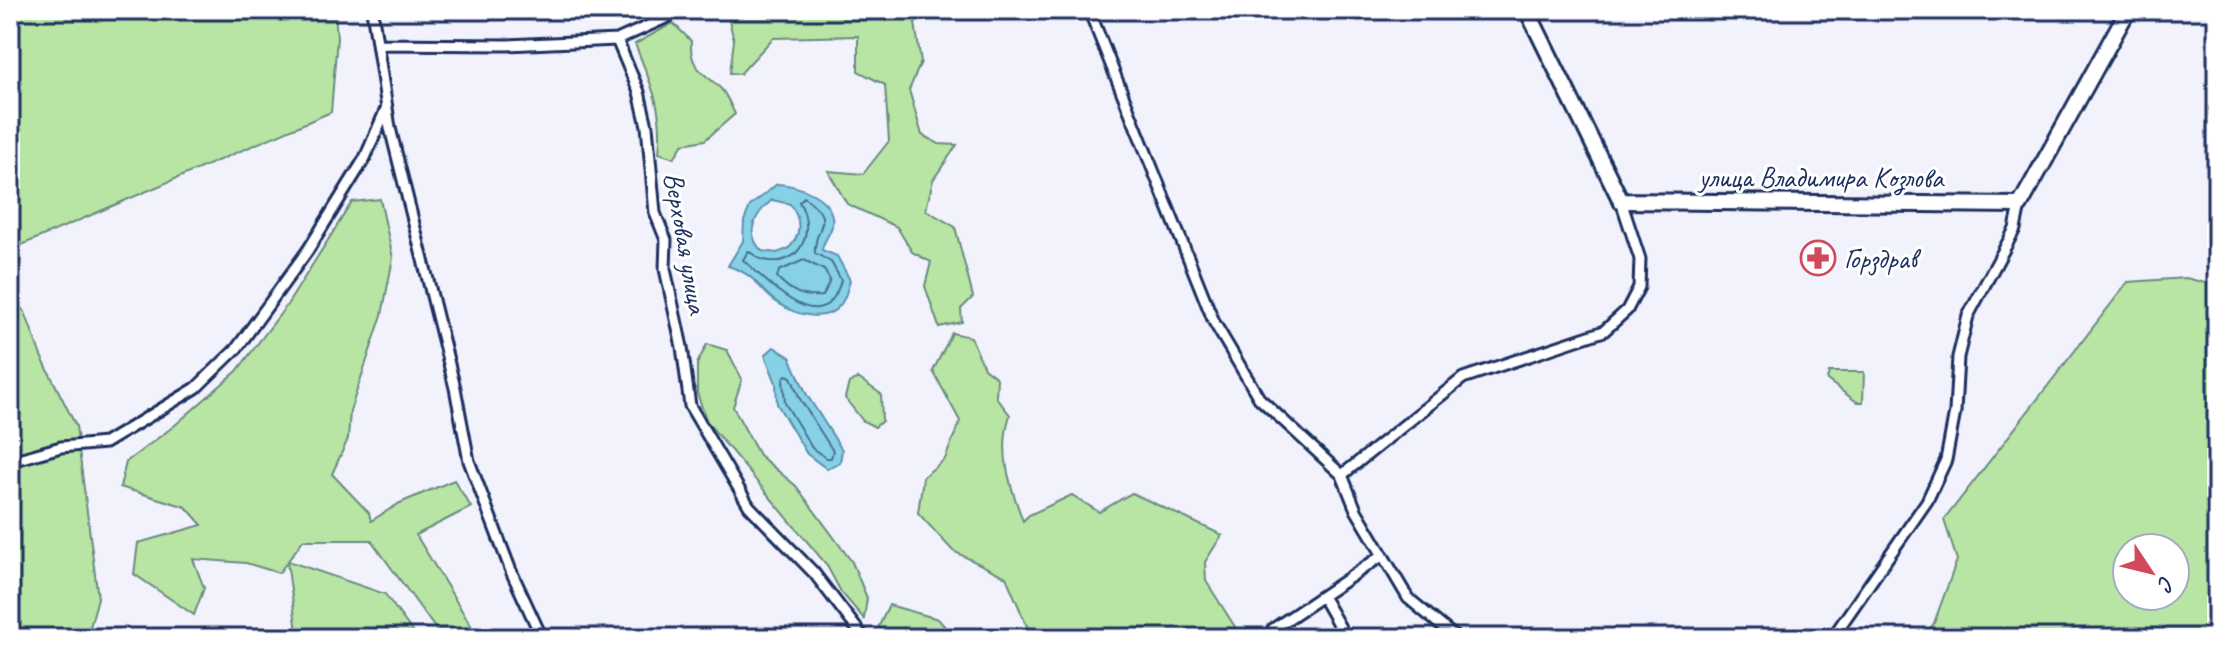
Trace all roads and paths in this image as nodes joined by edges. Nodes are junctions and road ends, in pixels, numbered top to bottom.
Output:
1 (372, 10) edge
2 (674, 10) edge
3 (1089, 10) edge
4 (1527, 10) edge
5 (2128, 10) edge
6 (617, 40) junction
7 (379, 44) junction
8 (387, 106) junction
9 (1621, 201) junction
10 (2020, 205) junction
11 (10, 464) edge
12 (1342, 475) junction
13 (1383, 555) junction
14 (1322, 596) junction
15 (1273, 629) dead end
16 (542, 638) edge
17 (864, 638) edge
18 (1346, 638) edge
19 (1456, 638) edge
20 (1832, 638) edge

1 - 7 street
2 - 6 street
3 - 12 street
4 - 9 street
5 - 10 street
6 - 7 street
6 - 17 street, Верховая улица
7 - 8 street
8 - 11 street
8 - 16 street
9 - 10 street, улица Владимира Козлова
9 - 12 street
10 - 20 street
12 - 13 street
13 - 14 street
13 - 19 street
14 - 15 street
14 - 18 street

